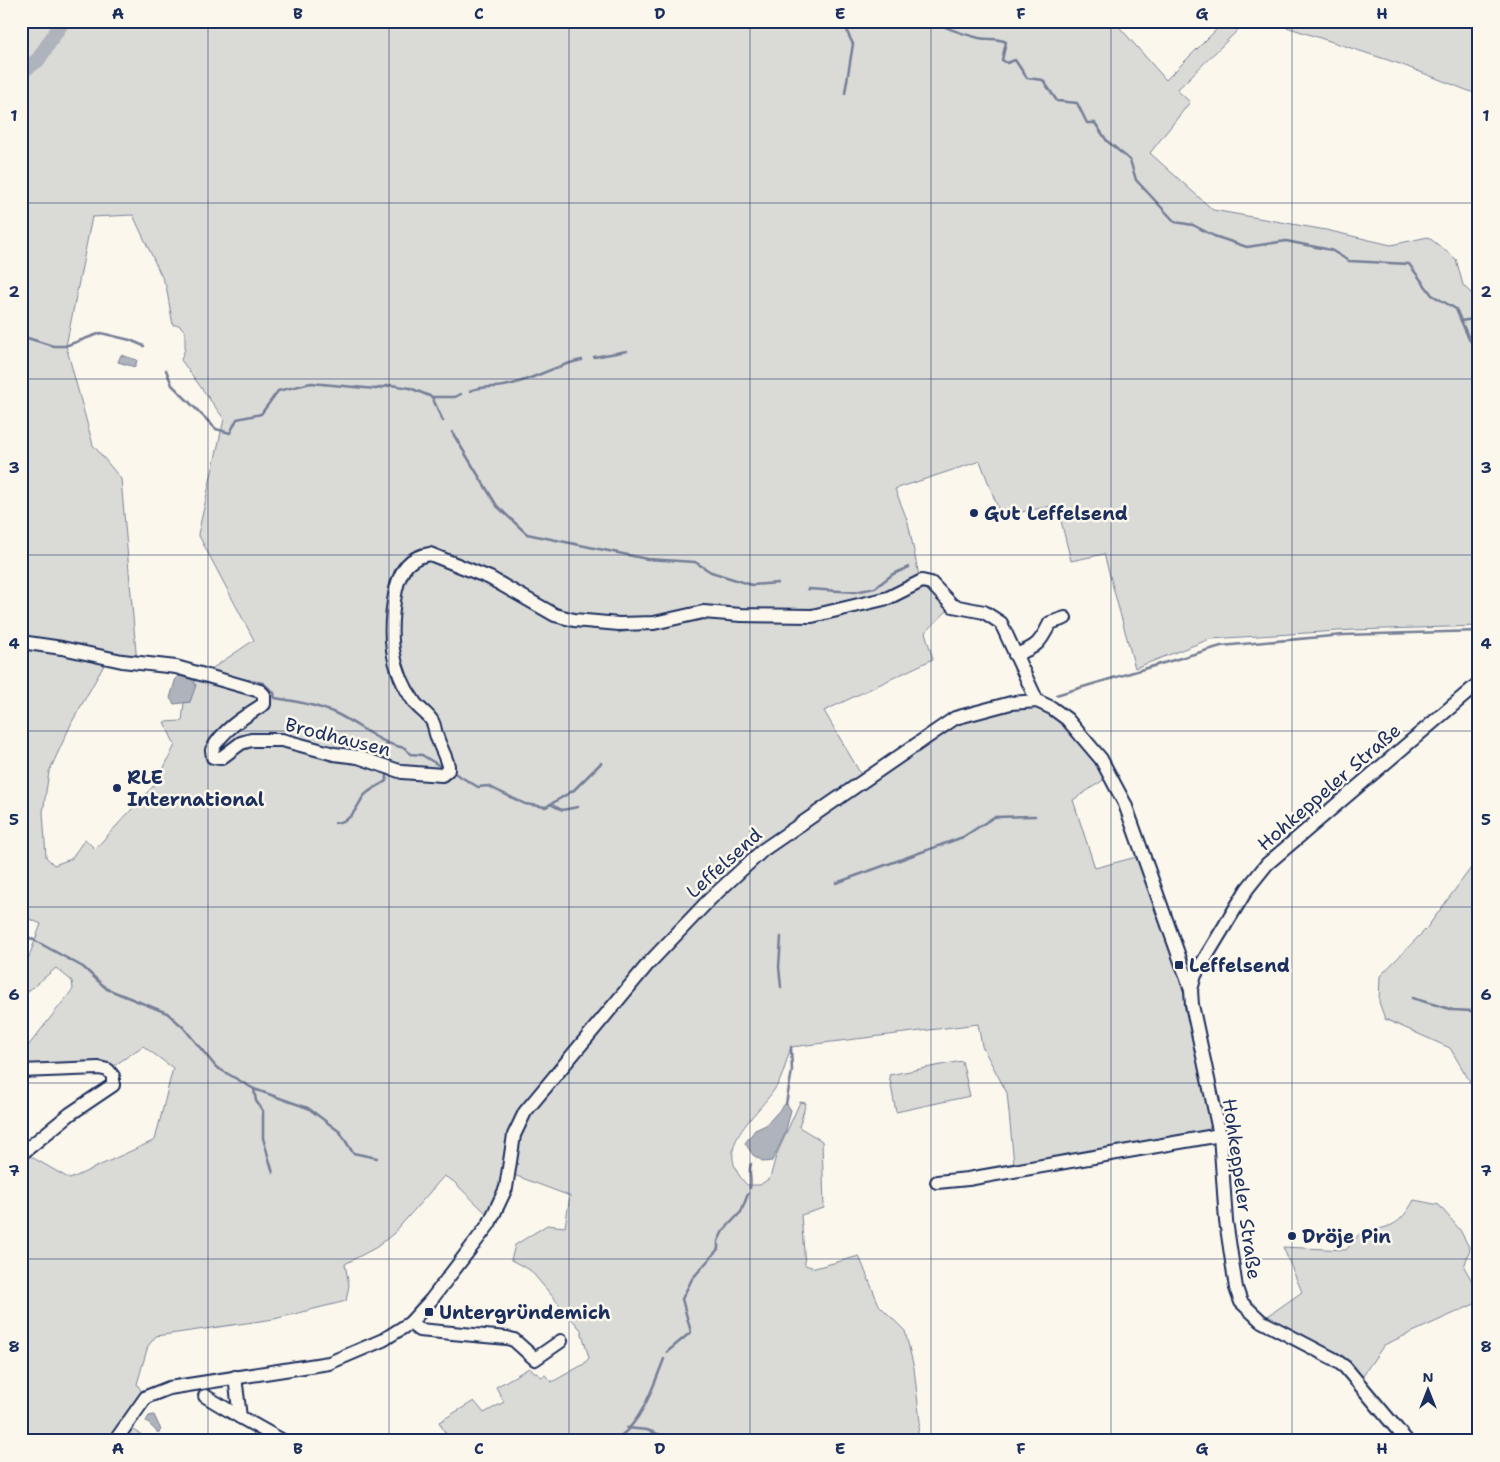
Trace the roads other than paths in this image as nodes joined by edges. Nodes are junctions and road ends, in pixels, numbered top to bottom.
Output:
1 (1065, 618) dead end
2 (21, 642) edge
3 (1015, 654) junction
4 (1479, 683) edge
5 (1037, 702) junction
6 (1191, 990) junction
7 (21, 1071) edge
8 (1220, 1135) junction
9 (21, 1154) edge
10 (937, 1182) dead end
11 (410, 1323) junction
12 (561, 1341) dead end
13 (235, 1377) junction
14 (205, 1396) dead end
15 (240, 1417) junction
16 (115, 1441) edge
17 (283, 1441) edge
18 (1407, 1441) edge

1 - 3 street
2 - 3 street, Brodhausen
3 - 5 street
4 - 6 street, Hohkeppeler Straße
5 - 6 street
5 - 11 street, Leffelsend
6 - 8 street, Hohkeppeler Straße
7 - 9 street
8 - 10 street
8 - 18 street, Hohkeppeler Straße
11 - 12 street
11 - 13 street
13 - 15 street
13 - 16 street
14 - 15 street
15 - 17 street

